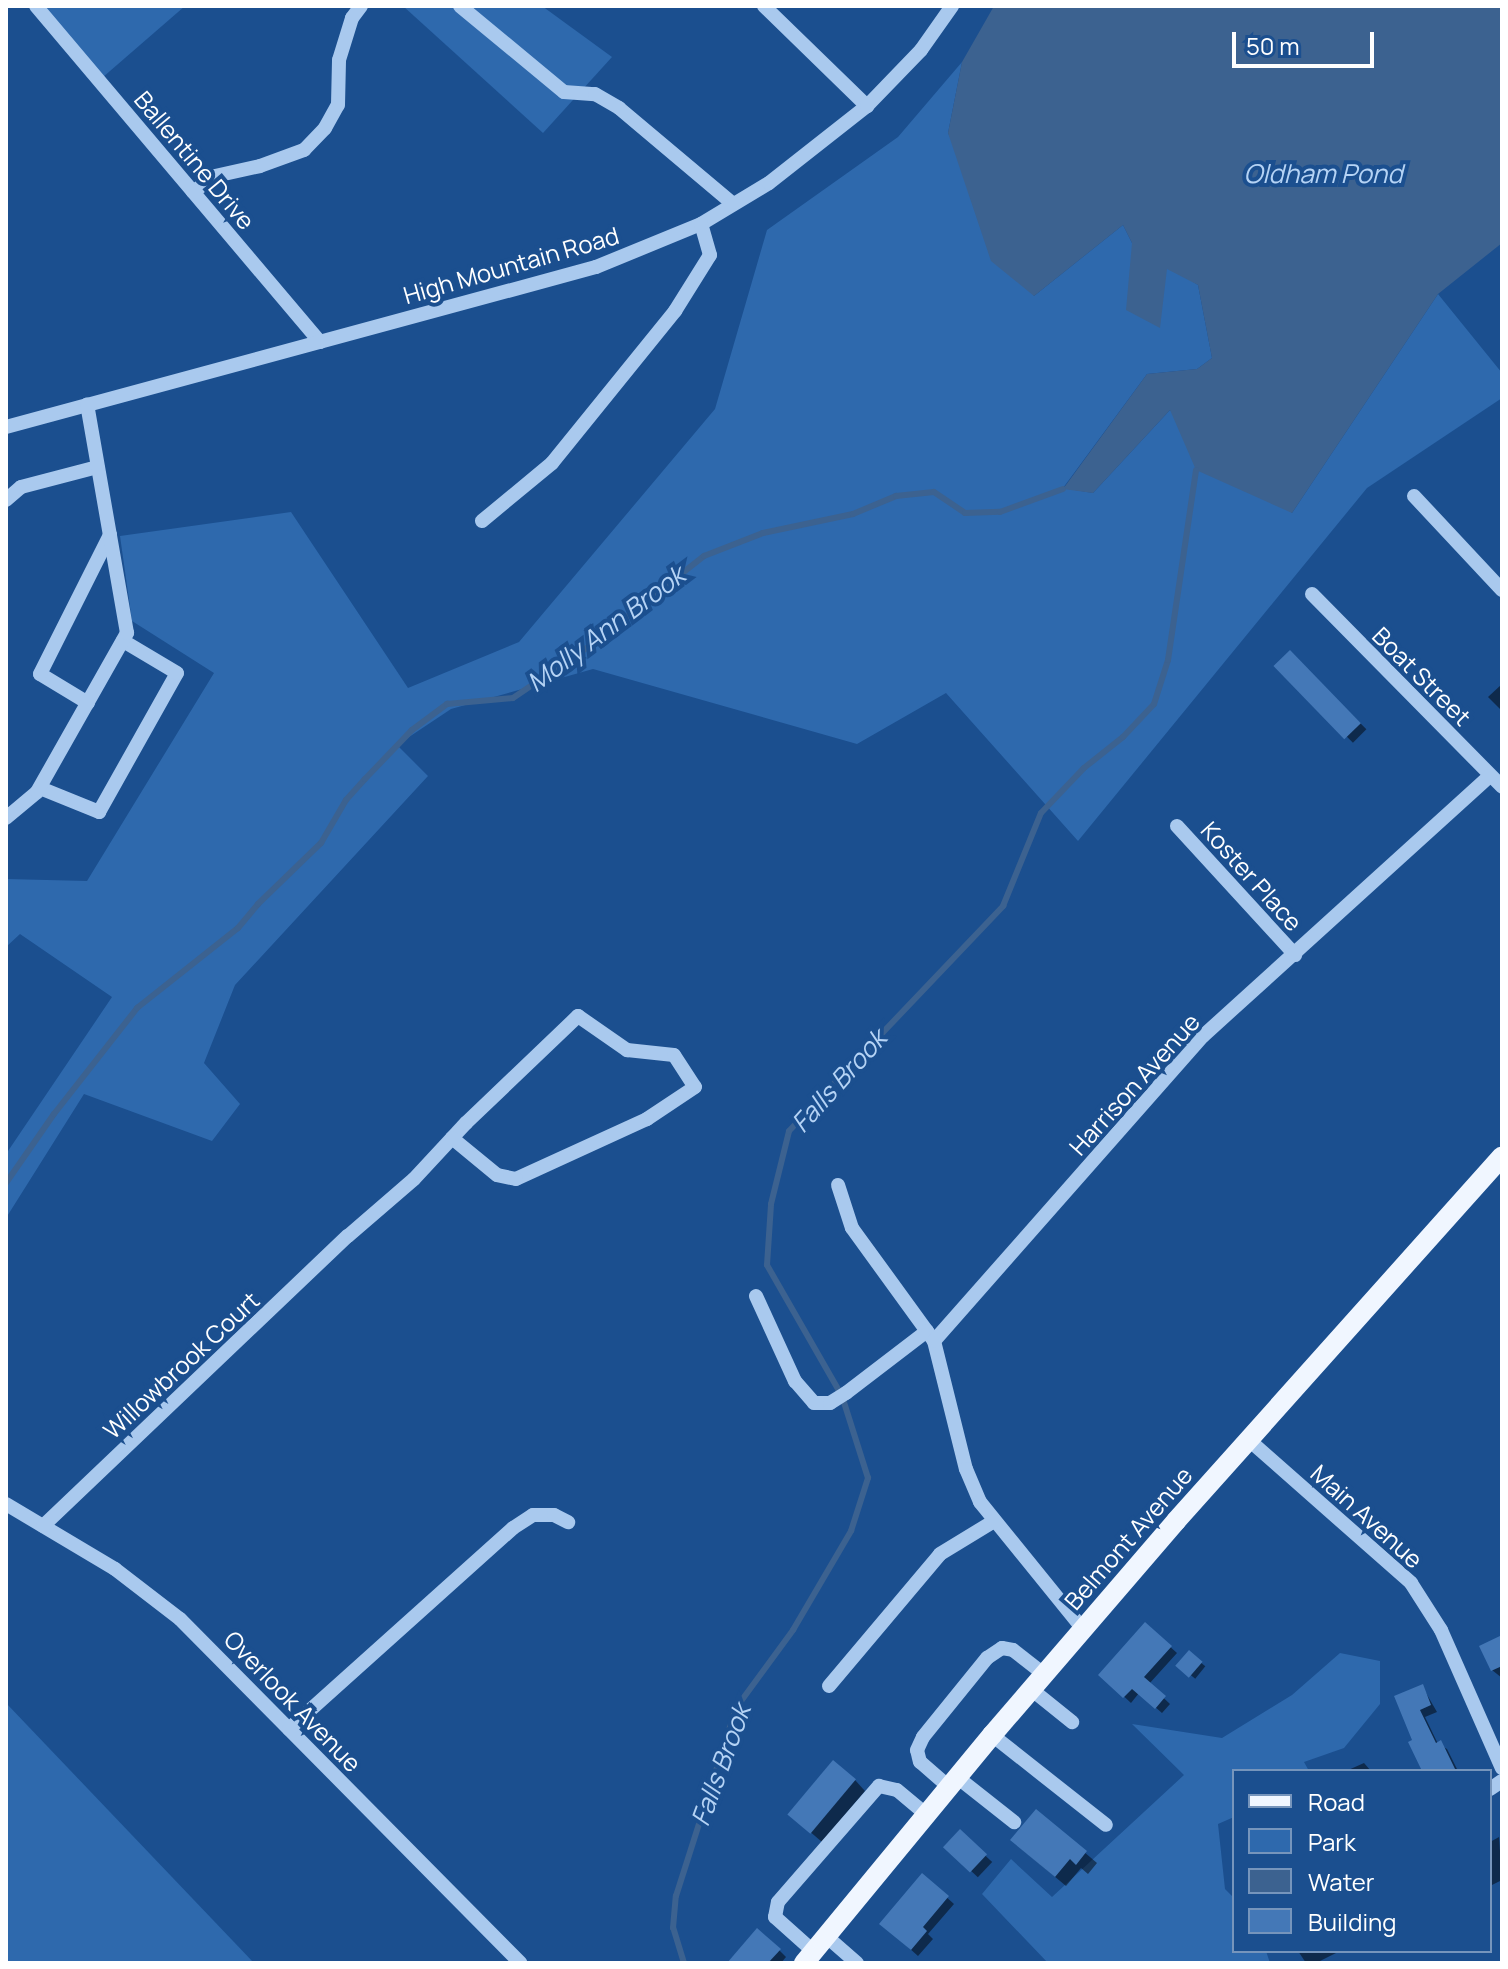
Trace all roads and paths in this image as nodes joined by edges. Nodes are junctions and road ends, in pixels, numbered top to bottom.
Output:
1 (36, 6) edge
2 (361, 6) edge
3 (460, 6) edge
4 (764, 6) edge
5 (952, 6) edge
6 (867, 106) junction
7 (193, 192) junction
8 (733, 204) junction
9 (701, 224) junction
10 (320, 342) junction
11 (87, 404) junction
12 (6, 427) edge
13 (97, 467) junction
14 (1414, 496) dead end
15 (6, 500) edge
16 (482, 521) dead end
17 (110, 535) junction
18 (1502, 590) edge
19 (1312, 594) dead end
20 (123, 641) junction
21 (88, 703) junction
22 (1490, 776) junction
23 (1502, 787) edge
24 (40, 788) junction
25 (6, 818) edge
26 (1177, 826) dead end
27 (1295, 955) junction
28 (452, 1138) junction
29 (1502, 1157) edge
30 (838, 1185) dead end
31 (756, 1296) dead end
32 (931, 1336) junction
33 (1249, 1440) junction
34 (6, 1504) edge
35 (994, 1521) junction
36 (568, 1522) dead end
37 (43, 1526) junction
38 (1083, 1629) junction
39 (1037, 1682) junction
40 (829, 1686) dead end
41 (1072, 1722) dead end
42 (289, 1729) junction
43 (992, 1735) junction
44 (1502, 1768) edge
45 (953, 1782) junction
46 (926, 1814) junction
47 (1014, 1822) dead end
48 (1106, 1825) dead end
49 (814, 1950) edge
50 (521, 1963) edge
51 (857, 1963) edge

1 - 7 street, Ballentine Drive
2 - 7 street
3 - 8 street
4 - 6 street
5 - 6 street, High Mountain Road
6 - 8 street, High Mountain Road
7 - 10 street, Ballentine Drive
8 - 9 street, High Mountain Road
9 - 10 street, High Mountain Road
9 - 16 street
10 - 11 street, High Mountain Road
11 - 12 street, High Mountain Road
11 - 13 street
13 - 15 street
13 - 17 street
14 - 18 street
17 - 20 street
17 - 21 street
19 - 22 street, Boat Street
20 - 21 street
20 - 24 street
21 - 24 street
22 - 23 street, Boat Street
22 - 27 street, Harrison Avenue
24 - 25 street
26 - 27 street, Koster Place
27 - 32 street, Harrison Avenue
28 - 28 street, Willowbrook Court
28 - 37 street, Willowbrook Court
29 - 33 main road, Belmont Avenue
30 - 32 street
31 - 32 street, Harrison Avenue
32 - 35 street
33 - 38 main road, Belmont Avenue
33 - 44 street, Main Avenue
34 - 37 street, Overlook Avenue
35 - 38 street
35 - 40 street
36 - 42 street
37 - 42 street, Overlook Avenue
38 - 39 main road, Belmont Avenue
39 - 41 street
39 - 43 main road, Belmont Avenue
39 - 45 street
42 - 50 street, Overlook Avenue
43 - 45 main road, Belmont Avenue
43 - 48 street
45 - 46 main road, Belmont Avenue
45 - 47 street
46 - 49 main road, Belmont Avenue
46 - 49 street
49 - 51 street

